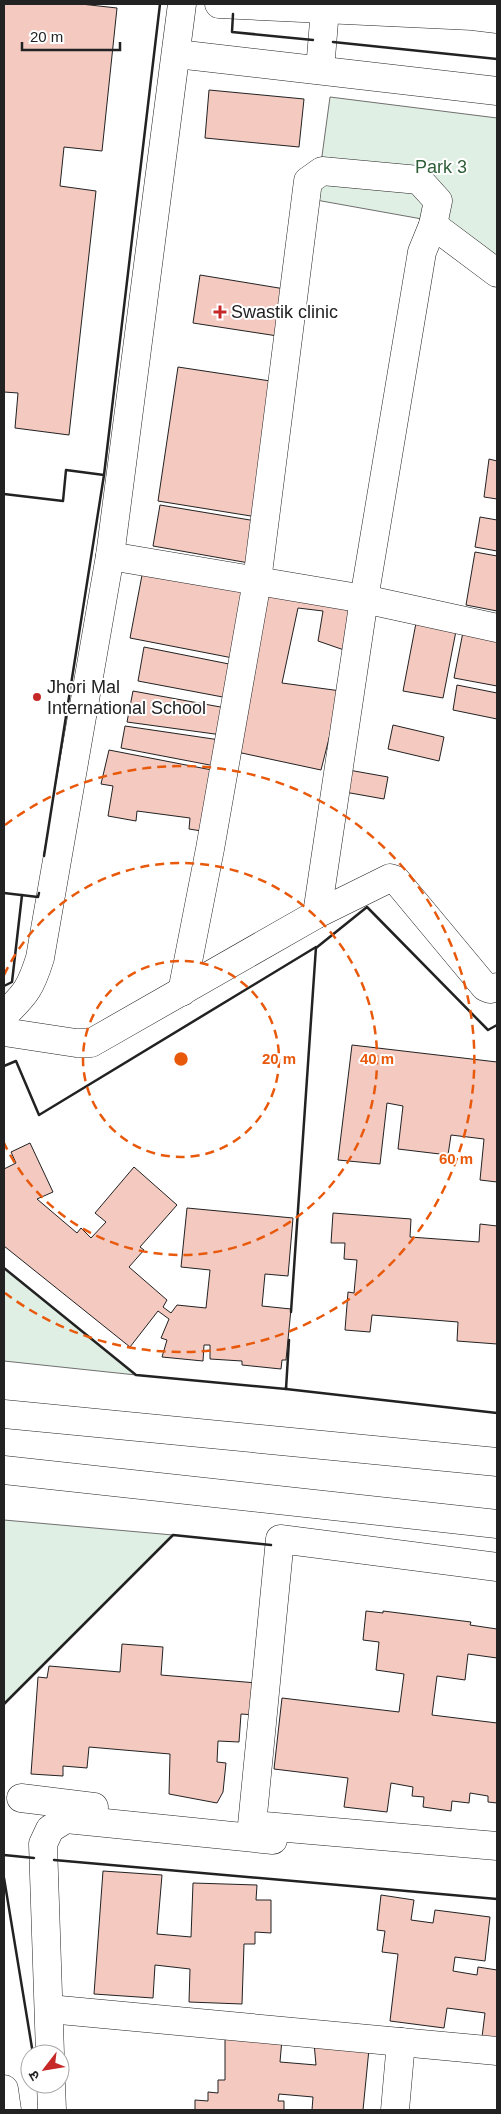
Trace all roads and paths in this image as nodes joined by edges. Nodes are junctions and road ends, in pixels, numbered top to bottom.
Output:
1 (182, 4) edge
2 (219, 4) edge
3 (325, 9) junction
4 (407, 9) edge
5 (481, 13) edge
6 (177, 54) junction
7 (320, 70) junction
8 (497, 91) edge
9 (433, 225) junction
10 (497, 272) edge
11 (110, 556) junction
12 (257, 581) junction
13 (364, 599) junction
14 (497, 628) edge
15 (317, 914) junction
16 (496, 981) edge
17 (182, 992) junction
18 (4, 1015) edge
19 (4, 1032) edge
20 (4, 1414) edge
21 (497, 1462) edge
22 (4, 1470) edge
23 (497, 1524) edge
24 (497, 1567) edge
25 (21, 1798) dead end
26 (252, 1825) junction
27 (497, 1846) edge
28 (497, 1862) edge
29 (49, 2008) junction
30 (401, 2042) junction
31 (50, 2044) edge
32 (497, 2051) edge
33 (4, 2089) edge
34 (51, 2094) edge
35 (7, 2110) edge
36 (52, 2110) edge
37 (395, 2110) edge

1 - 6 street
2 - 3 street
3 - 4 street
3 - 7 street
4 - 5 street
6 - 7 street
6 - 11 street
7 - 8 street
9 - 10 street
9 - 12 street
9 - 13 street
11 - 12 street
11 - 18 street
12 - 13 street
12 - 17 street
13 - 14 street
13 - 15 street
15 - 16 street
15 - 17 street
17 - 19 street
20 - 21 street
22 - 23 street
24 - 26 street
25 - 26 street
26 - 27 street
28 - 29 street
29 - 30 street
29 - 31 street
30 - 32 street
30 - 37 street
33 - 35 street
34 - 36 street

